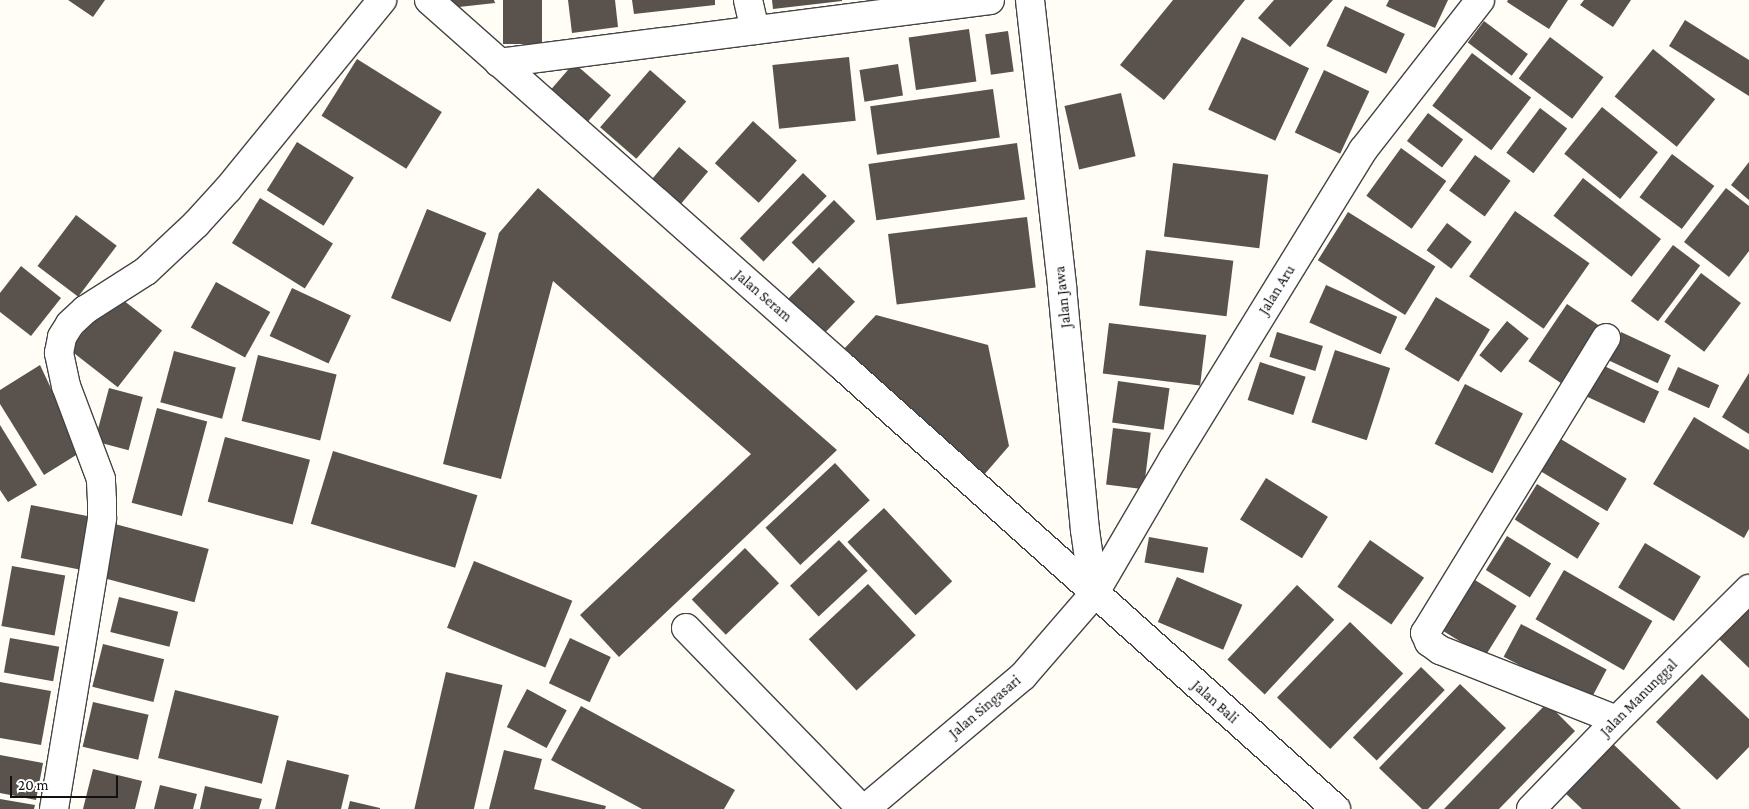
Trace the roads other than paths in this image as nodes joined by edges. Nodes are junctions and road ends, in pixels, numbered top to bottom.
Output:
1 (382, 0) edge
2 (429, 0) edge
3 (748, 0) edge
4 (990, 0) edge
5 (1030, 0) edge
6 (1480, 0) edge
7 (755, 30) junction
8 (499, 63) junction
9 (1606, 338) dead end
10 (1749, 590) edge
11 (1094, 594) junction
12 (686, 628) dead end
13 (1617, 720) junction
14 (54, 809) edge
15 (863, 809) edge
16 (1336, 809) edge
17 (1531, 809) edge

1 - 14 street
2 - 8 street, Jalan Seram
3 - 7 street
4 - 7 street
5 - 11 street, Jalan Jawa
6 - 11 street, Jalan Aru
7 - 8 street
8 - 11 street, Jalan Seram
9 - 13 street
10 - 13 street, Jalan Manunggal
11 - 15 street, Jalan Singasari
11 - 16 street, Jalan Bali
12 - 15 street
13 - 17 street, Jalan Manunggal

